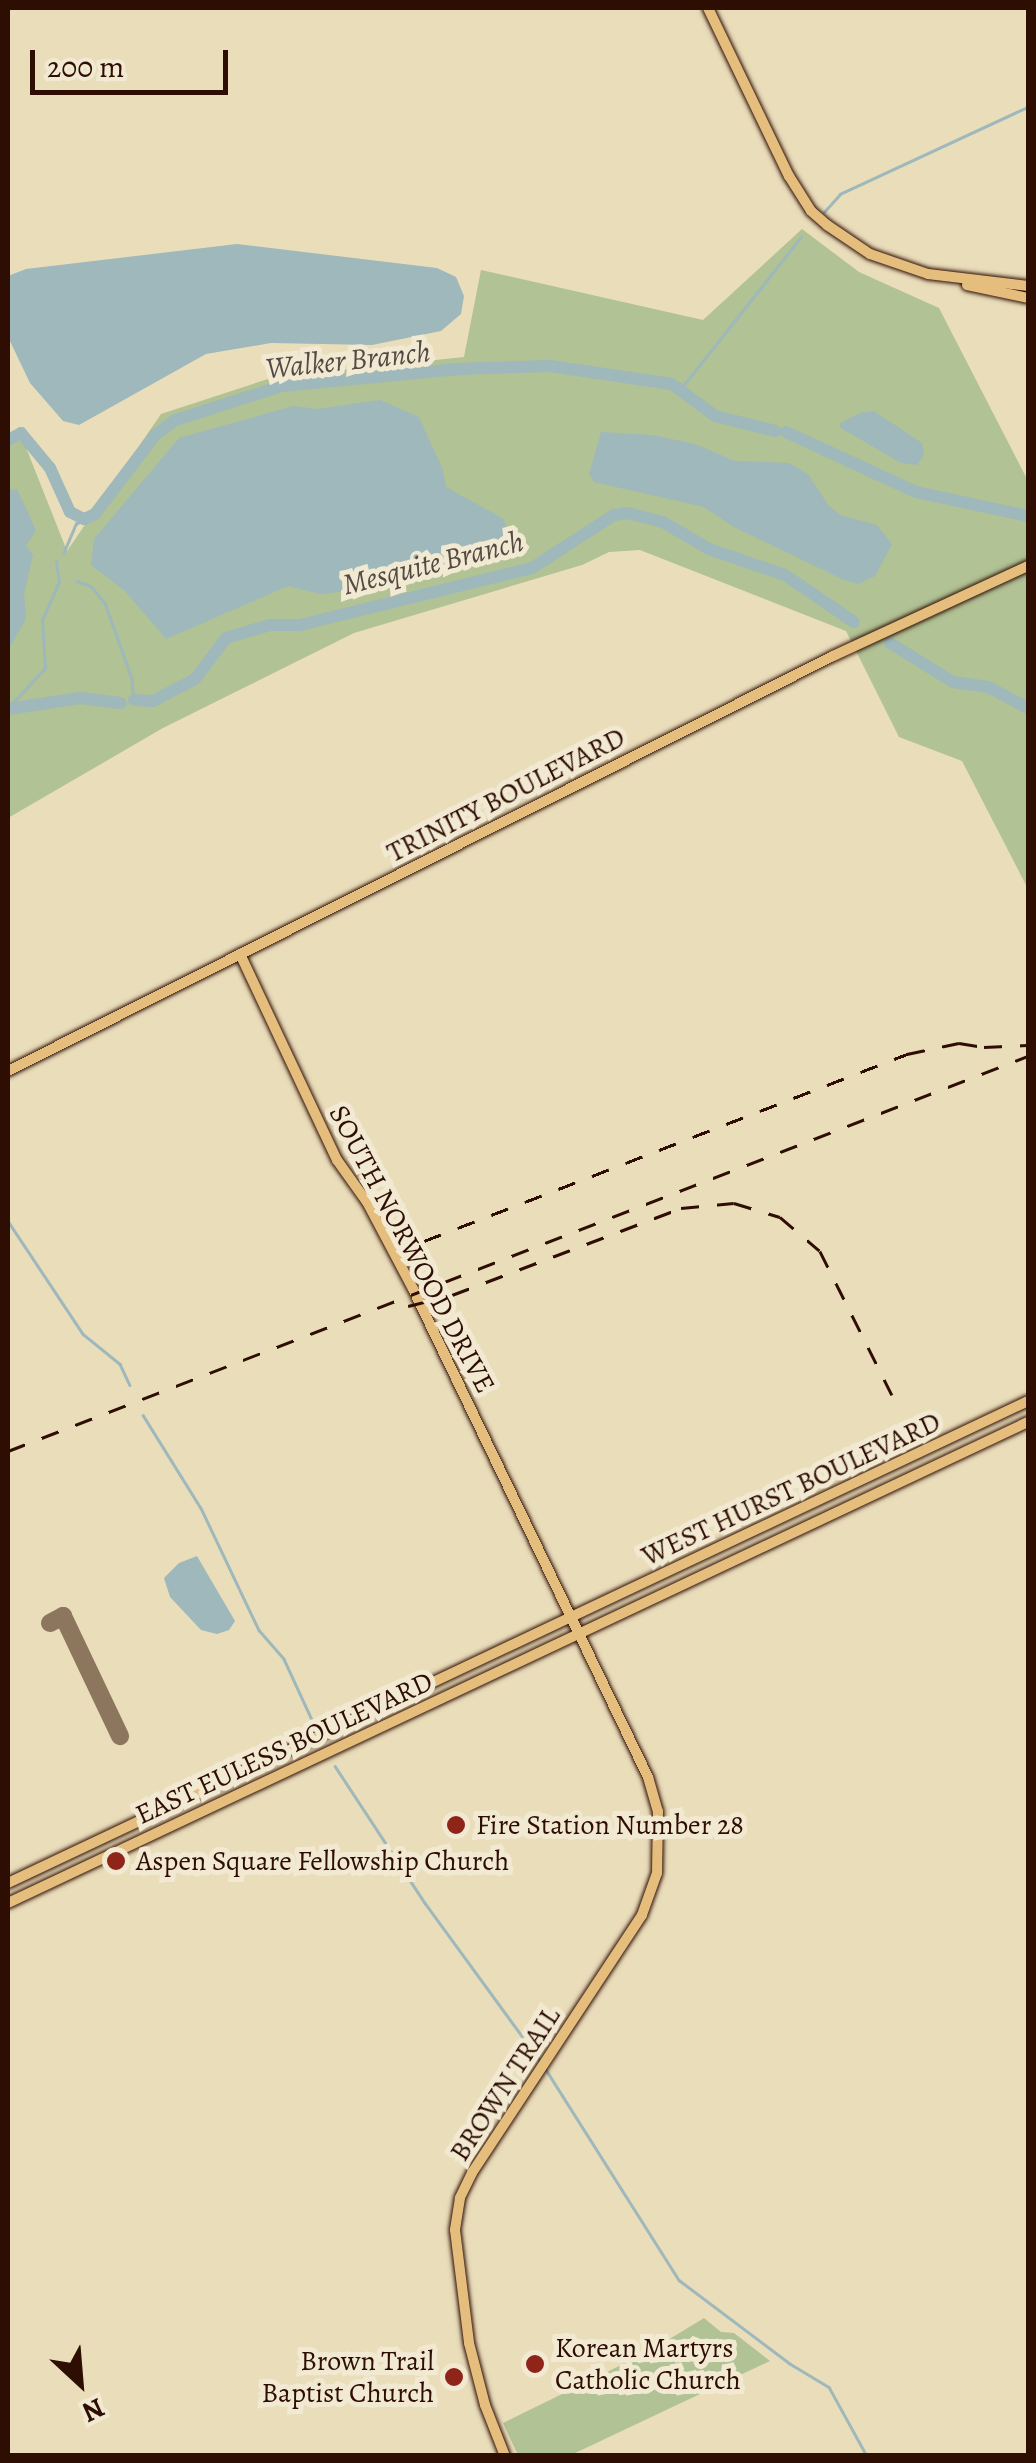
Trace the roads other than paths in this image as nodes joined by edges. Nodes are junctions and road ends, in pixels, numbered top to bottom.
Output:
1 (708, 8) edge
2 (928, 274) junction
3 (1028, 286) edge
4 (1028, 298) edge
5 (1028, 566) edge
6 (240, 954) junction
7 (8, 1072) edge
8 (1028, 1401) edge
9 (1028, 1422) edge
10 (572, 1618) junction
11 (580, 1635) junction
12 (658, 1811) joint
13 (8, 1883) edge
14 (8, 1903) edge
15 (505, 2456) edge

1 - 2 main road
2 - 3 main road
2 - 4 main road
5 - 6 main road, TRINITY BOULEVARD
6 - 7 main road, TRINITY BOULEVARD
6 - 10 main road, SOUTH NORWOOD DRIVE
8 - 10 main road, WEST HURST BOULEVARD
9 - 11 main road, WEST HURST BOULEVARD
10 - 11 main road, SOUTH NORWOOD DRIVE
10 - 13 main road, EAST EULESS BOULEVARD
11 - 12 main road, SOUTH NORWOOD DRIVE
11 - 14 main road, EAST EULESS BOULEVARD
12 - 15 main road, BROWN TRAIL

